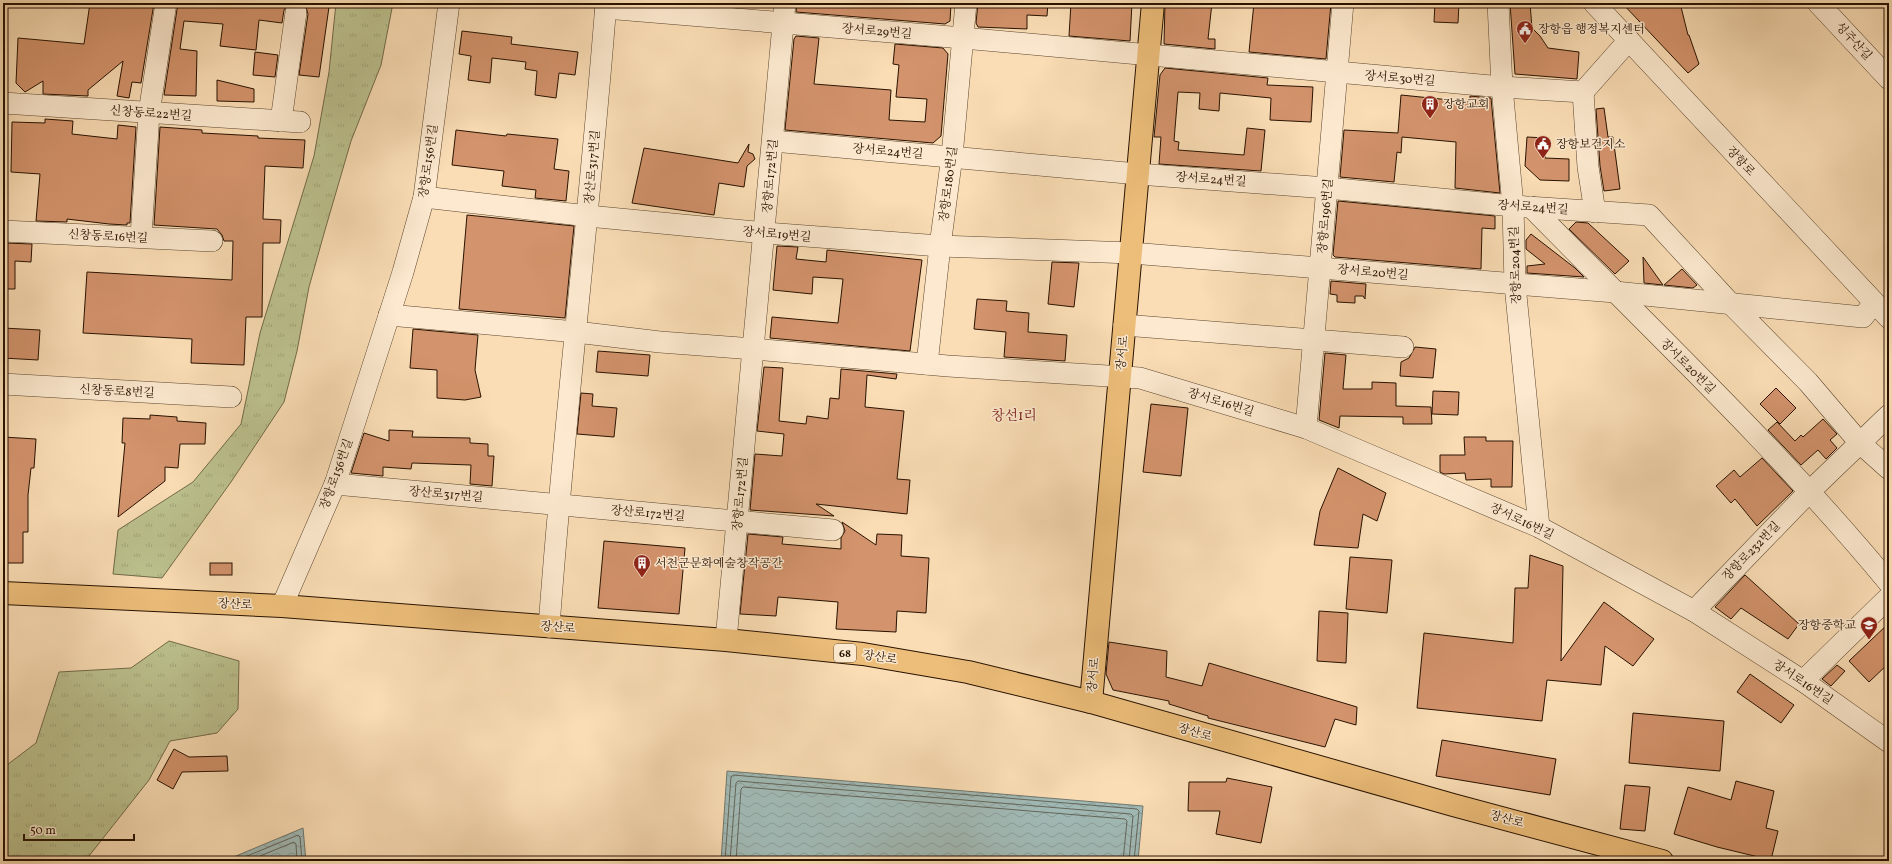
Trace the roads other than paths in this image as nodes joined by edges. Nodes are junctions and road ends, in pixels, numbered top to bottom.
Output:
1 (166, 3) edge
2 (449, 3) edge
3 (785, 3) edge
4 (966, 3) edge
5 (1154, 3) edge
6 (1343, 3) edge
7 (1498, 3) edge
8 (1594, 3) edge
9 (1818, 3) edge
10 (605, 6) edge
11 (296, 12) dead end
12 (784, 24) junction
13 (963, 38) junction
14 (1629, 40) junction
15 (1149, 56) junction
16 (1337, 72) junction
17 (1889, 79) edge
18 (1502, 87) junction
19 (1583, 92) junction
20 (3, 104) edge
21 (148, 113) junction
22 (773, 141) junction
23 (952, 156) junction
24 (1138, 174) junction
25 (1327, 188) junction
26 (424, 197) junction
27 (1522, 206) junction
28 (1595, 212) junction
29 (588, 216) junction
30 (3, 231) edge
31 (764, 233) junction
32 (141, 237) junction
33 (212, 241) dead end
34 (940, 246) junction
35 (1131, 253) junction
36 (1320, 268) junction
37 (1515, 285) junction
38 (1615, 292) junction
39 (1730, 303) junction
40 (1874, 303) junction
41 (389, 315) junction
42 (1889, 318) edge
43 (1124, 325) junction
44 (576, 332) junction
45 (1314, 341) junction
46 (1403, 347) dead end
47 (754, 348) junction
48 (927, 364) junction
49 (1120, 376) junction
50 (3, 384) edge
51 (231, 397) dead end
52 (1889, 415) edge
53 (1306, 428) junction
54 (1860, 443) junction
55 (1889, 469) edge
56 (335, 484) junction
57 (1809, 492) junction
58 (558, 505) junction
59 (737, 521) junction
60 (1539, 527) junction
61 (833, 530) dead end
62 (1889, 583) edge
63 (3, 593) edge
64 (1889, 597) edge
65 (282, 606) junction
66 (1694, 611) junction
67 (549, 627) junction
68 (726, 640) junction
69 (1803, 681) junction
70 (1091, 702) junction
71 (1889, 742) edge
72 (1662, 861) edge

1 - 21 street
2 - 26 street, 장항로156번길
3 - 12 street, 장항로172번길
4 - 13 street, 장항로180번길
5 - 15 main road, 장서로
6 - 16 street, 장항로196번길
7 - 18 street, 장항로204번길
8 - 14 street, 장항로
9 - 17 street, 성주산길
10 - 12 street, 장서로29번길
10 - 29 street, 장산로317번길
11 - 21 street, 신창동로22번길
12 - 13 street, 장서로29번길
12 - 22 street, 장항로172번길
13 - 15 street, 장서로29번길
13 - 23 street, 장항로180번길
14 - 19 street
14 - 40 street, 장항로
15 - 16 street, 장서로30번길
15 - 24 main road, 장서로
16 - 18 street, 장서로30번길
16 - 25 street, 장항로196번길
18 - 19 street, 장서로30번길
18 - 27 street, 장항로204번길
19 - 28 street
20 - 21 street, 신창동로22번길
21 - 32 street
22 - 23 street, 장서로24번길
22 - 31 street, 장항로172번길
23 - 24 street, 장서로24번길
23 - 34 street, 장항로180번길
24 - 25 street, 장서로24번길
24 - 35 main road, 장서로
25 - 27 street, 장서로24번길
25 - 36 street, 장항로196번길
26 - 29 street, 장서로19번길
26 - 41 street, 장항로156번길
27 - 28 street, 장서로24번길
27 - 37 street, 장항로204번길
27 - 38 street, 장서로20번길
28 - 39 street, 장서로24번길
29 - 31 street, 장서로19번길
29 - 44 street, 장산로317번길
30 - 32 street, 신창동로16번길
31 - 34 street, 장서로19번길
31 - 47 street, 장항로172번길
32 - 33 street, 신창동로16번길
34 - 35 street, 장서로19번길
34 - 48 street, 장항로180번길
35 - 36 street, 장서로20번길
35 - 43 main road, 장서로
36 - 37 street, 장서로20번길
36 - 45 street, 장항로196번길
37 - 38 street, 장서로20번길
37 - 60 street, 장항로204번길
38 - 39 street, 장서로20번길
38 - 57 street, 장서로20번길
39 - 40 street, 장서로20번길
39 - 54 street
40 - 42 street, 장항로
41 - 44 street
41 - 56 street, 장항로156번길
43 - 45 street
43 - 49 main road, 장서로
44 - 47 street
44 - 58 street, 장산로317번길
45 - 46 street
45 - 53 street, 장항로196번길
47 - 48 street, 장서로16번길
47 - 59 street, 장항로172번길
48 - 49 street, 장서로16번길
49 - 53 street, 장서로16번길
49 - 70 main road, 장서로
50 - 51 street, 신창동로8번길
52 - 54 street, 장항로232번길
53 - 60 street, 장서로16번길
54 - 55 street
54 - 57 street, 장항로232번길
56 - 58 street, 장산로317번길
56 - 65 street, 장항로156번길
57 - 62 street
57 - 66 street, 장항로232번길
58 - 59 street, 장산로172번길
58 - 67 street, 장산로317번길
59 - 61 street, 장산로172번길
59 - 68 street, 장항로172번길
60 - 66 street, 장서로16번길
63 - 65 main road, 장산로 / 68
64 - 69 street
65 - 67 main road, 장산로 / 68
66 - 69 street, 장서로16번길
67 - 68 main road, 장산로 / 68
68 - 70 main road, 장산로 / 68
69 - 71 street, 장서로16번길
70 - 72 main road, 장산로 / 68

